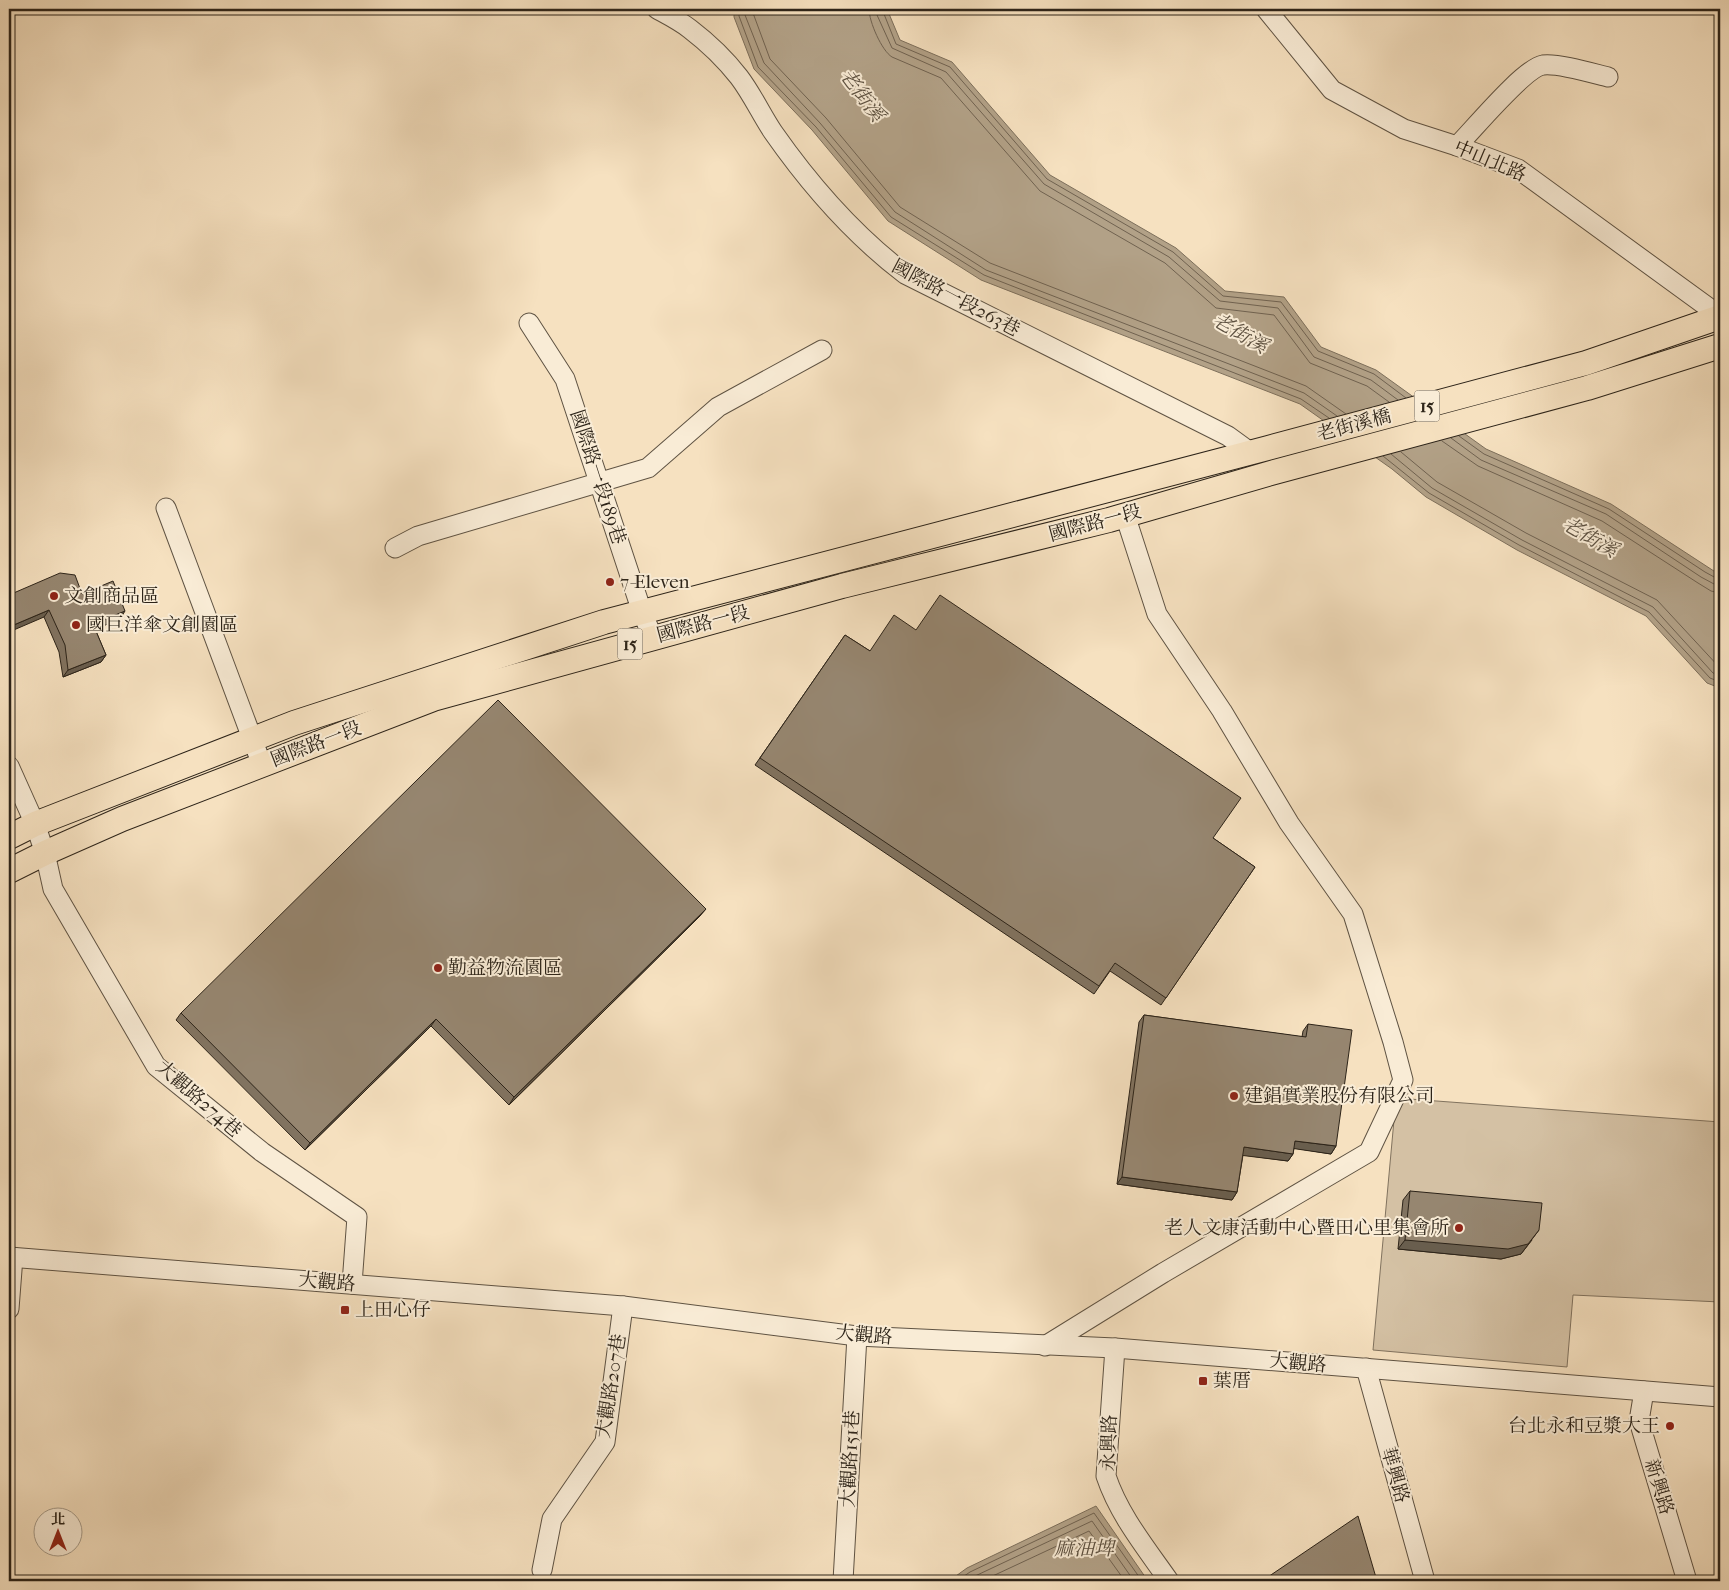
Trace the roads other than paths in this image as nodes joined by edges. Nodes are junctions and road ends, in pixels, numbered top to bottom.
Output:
1 (657, 9) edge
2 (1266, 9) edge
3 (1608, 77) dead end
4 (1457, 146) junction
5 (1720, 316) edge
6 (529, 324) dead end
7 (1720, 346) edge
8 (822, 350) dead end
9 (1259, 450) junction
10 (1271, 473) joint
11 (600, 483) junction
12 (166, 508) dead end
13 (1125, 515) junction
14 (394, 548) dead end
15 (642, 612) junction
16 (653, 638) junction
17 (252, 738) junction
18 (262, 765) junction
19 (9, 766) edge
20 (35, 824) junction
21 (9, 837) edge
22 (45, 853) junction
23 (9, 871) edge
24 (11, 1257) edge
25 (352, 1284) junction
26 (623, 1306) junction
27 (9, 1309) edge
28 (857, 1336) junction
29 (1045, 1346) junction
30 (1114, 1348) junction
31 (1366, 1368) junction
32 (1644, 1391) junction
33 (1720, 1397) edge
34 (542, 1570) dead end
35 (843, 1581) edge
36 (1169, 1581) edge
37 (1425, 1581) edge
38 (1688, 1581) edge

1 - 9 street, 國際路一段263巷
2 - 4 street, 中山北路
3 - 4 street
4 - 5 street, 中山北路
5 - 9 main road, 老街溪橋 / 15
6 - 11 street, 國際路一段189巷
7 - 10 main road, 老街溪橋 / 15
8 - 11 street
9 - 15 main road, 國際路一段 / 15
10 - 13 main road, 國際路一段 / 15
11 - 14 street
11 - 15 street, 國際路一段189巷
12 - 17 street
13 - 16 main road, 國際路一段 / 15
13 - 29 street
15 - 16 street, 國際路一段189巷
15 - 17 main road, 國際路一段 / 15
16 - 18 main road, 國際路一段 / 15
17 - 18 street
17 - 20 main road, 國際路一段 / 15
18 - 22 main road, 國際路一段 / 15
19 - 20 street
20 - 21 main road, 國際路一段 / 15
20 - 22 street
22 - 23 main road, 國際路一段 / 15
22 - 25 street, 大觀路274巷
24 - 25 street, 大觀路
24 - 27 street
25 - 26 street, 大觀路
26 - 28 street, 大觀路
26 - 34 street, 大觀路207巷
28 - 29 street, 大觀路
28 - 35 street, 大觀路151巷
29 - 30 street, 大觀路
30 - 31 street, 大觀路
30 - 36 street, 永興路
31 - 32 street, 大觀路
31 - 37 street, 華興路
32 - 33 street, 大觀路
32 - 38 street, 新興路

